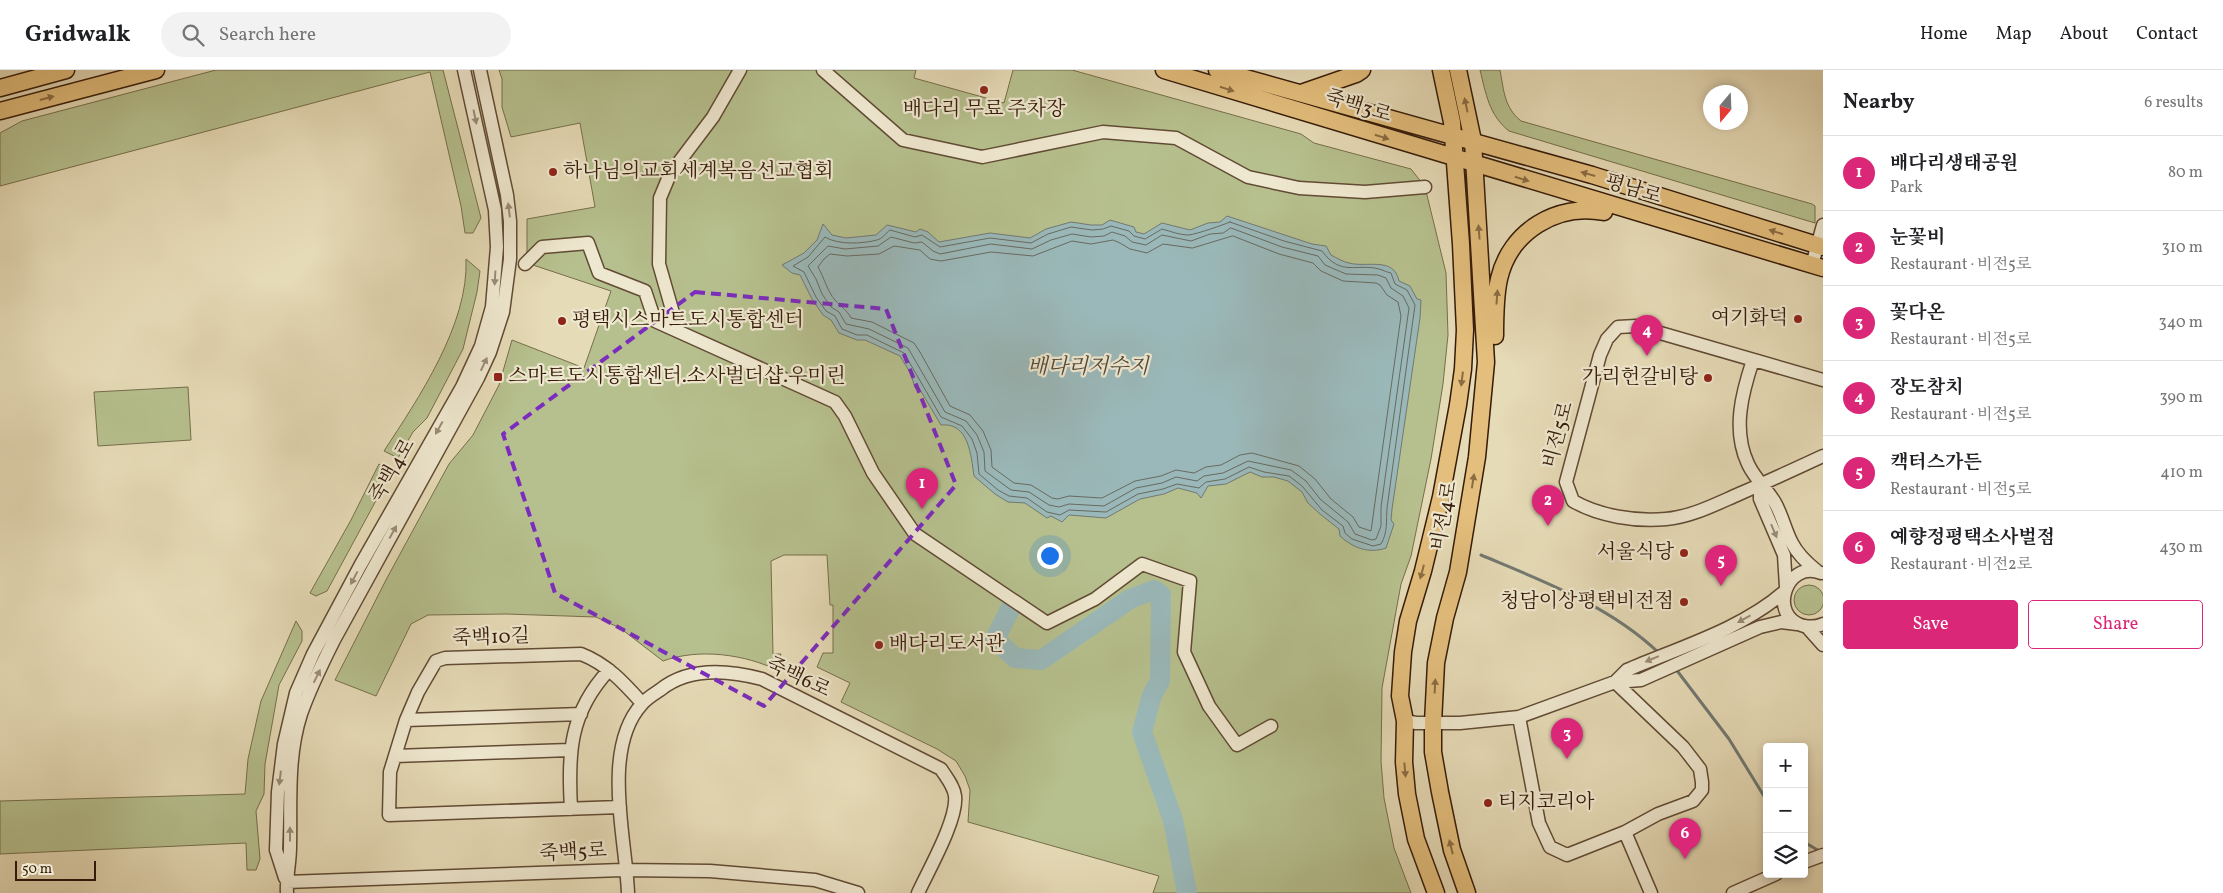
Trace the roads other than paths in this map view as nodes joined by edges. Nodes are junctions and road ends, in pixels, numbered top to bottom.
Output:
1 (66, 70) edge
2 (156, 70) edge
3 (464, 70) edge
4 (480, 70) edge
5 (740, 70) edge
6 (823, 70) edge
7 (1164, 70) edge
8 (1217, 70) edge
9 (1362, 70) edge
10 (1441, 70) edge
11 (1458, 70) edge
12 (0, 88) edge
13 (1300, 94) junction
14 (0, 111) edge
15 (1452, 135) junction
16 (1473, 141) junction
17 (1454, 159) junction
18 (1475, 165) junction
19 (1426, 186) dead end
20 (1823, 226) edge
21 (1718, 237) junction
22 (1820, 246) edge
23 (525, 264) dead end
24 (1817, 267) edge
25 (669, 326) junction
26 (1753, 360) junction
27 (1823, 380) edge
28 (1484, 396) junction
29 (1823, 456) edge
30 (1760, 485) junction
31 (1820, 573) edge
32 (1785, 590) junction
33 (1823, 624) edge
34 (1802, 625) junction
35 (1823, 645) edge
36 (609, 670) junction
37 (1615, 682) junction
38 (642, 703) junction
39 (581, 714) junction
40 (1519, 717) junction
41 (406, 720) junction
42 (1405, 721) junction
43 (1432, 723) junction
44 (1271, 726) dead end
45 (570, 750) junction
46 (395, 756) junction
47 (620, 807) junction
48 (571, 809) junction
49 (1625, 832) junction
50 (1823, 855) edge
51 (1808, 861) edge
52 (627, 870) junction
53 (1771, 878) edge
54 (1760, 887) edge
55 (287, 888) edge
56 (628, 893) edge
57 (858, 893) edge
58 (918, 893) edge
59 (1436, 893) edge
60 (1467, 893) edge
61 (1651, 893) edge
62 (1732, 893) edge

1 - 12 main road
14 -> 2 main road
3 -> 55 street, 죽백4로
55 -> 4 street, 죽백4로
5 - 25 street
6 - 19 street
7 -> 17 main road, 죽백3로
8 - 13 main road, 죽백3로
9 - 13 main road
10 - 15 main road
16 -> 11 main road
13 - 15 main road, 죽백3로
15 - 16 main road, 평남로
15 - 17 main road
16 - 18 main road, 비전4로
22 -> 16 main road, 평남로
17 - 18 main road, 평남로
17 -> 42 main road, 비전4로
18 -> 21 main road, 평남로
28 -> 18 main road, 비전4로
20 - 22 street
21 - 24 main road, 평남로
28 -> 21 main road
22 - 24 street
23 - 25 street
25 - 44 street
26 - 27 street, 비전5로
26 - 30 street
26 - 30 street, 비전5로
43 -> 28 main road, 비전4로
29 - 30 street, 비전5로
30 - 31 street
30 -> 32 street
31 - 32 street
32 - 34 street
32 -> 37 street
33 - 34 street
34 - 35 street
34 - 37 street
36 - 38 street, 죽백10길
36 - 39 street
36 - 41 street, 죽백10길
37 - 40 street
37 - 49 street
38 - 47 street, 죽백6로
38 - 58 street, 죽백6로
39 - 41 street
39 - 45 street
40 - 43 street
40 - 49 street
41 - 46 street, 죽백10길
42 - 43 street
42 -> 59 main road, 비전4로
60 -> 43 main road, 비전4로
45 - 46 street
45 - 48 street
46 - 48 street, 죽백10길
47 - 48 street, 죽백10길
47 - 52 street, 죽백6로
49 - 61 street
50 - 51 street
52 - 55 street, 죽백5로
52 - 56 street, 죽백6로
52 - 57 street, 죽백5로
53 - 54 street
54 - 62 street

